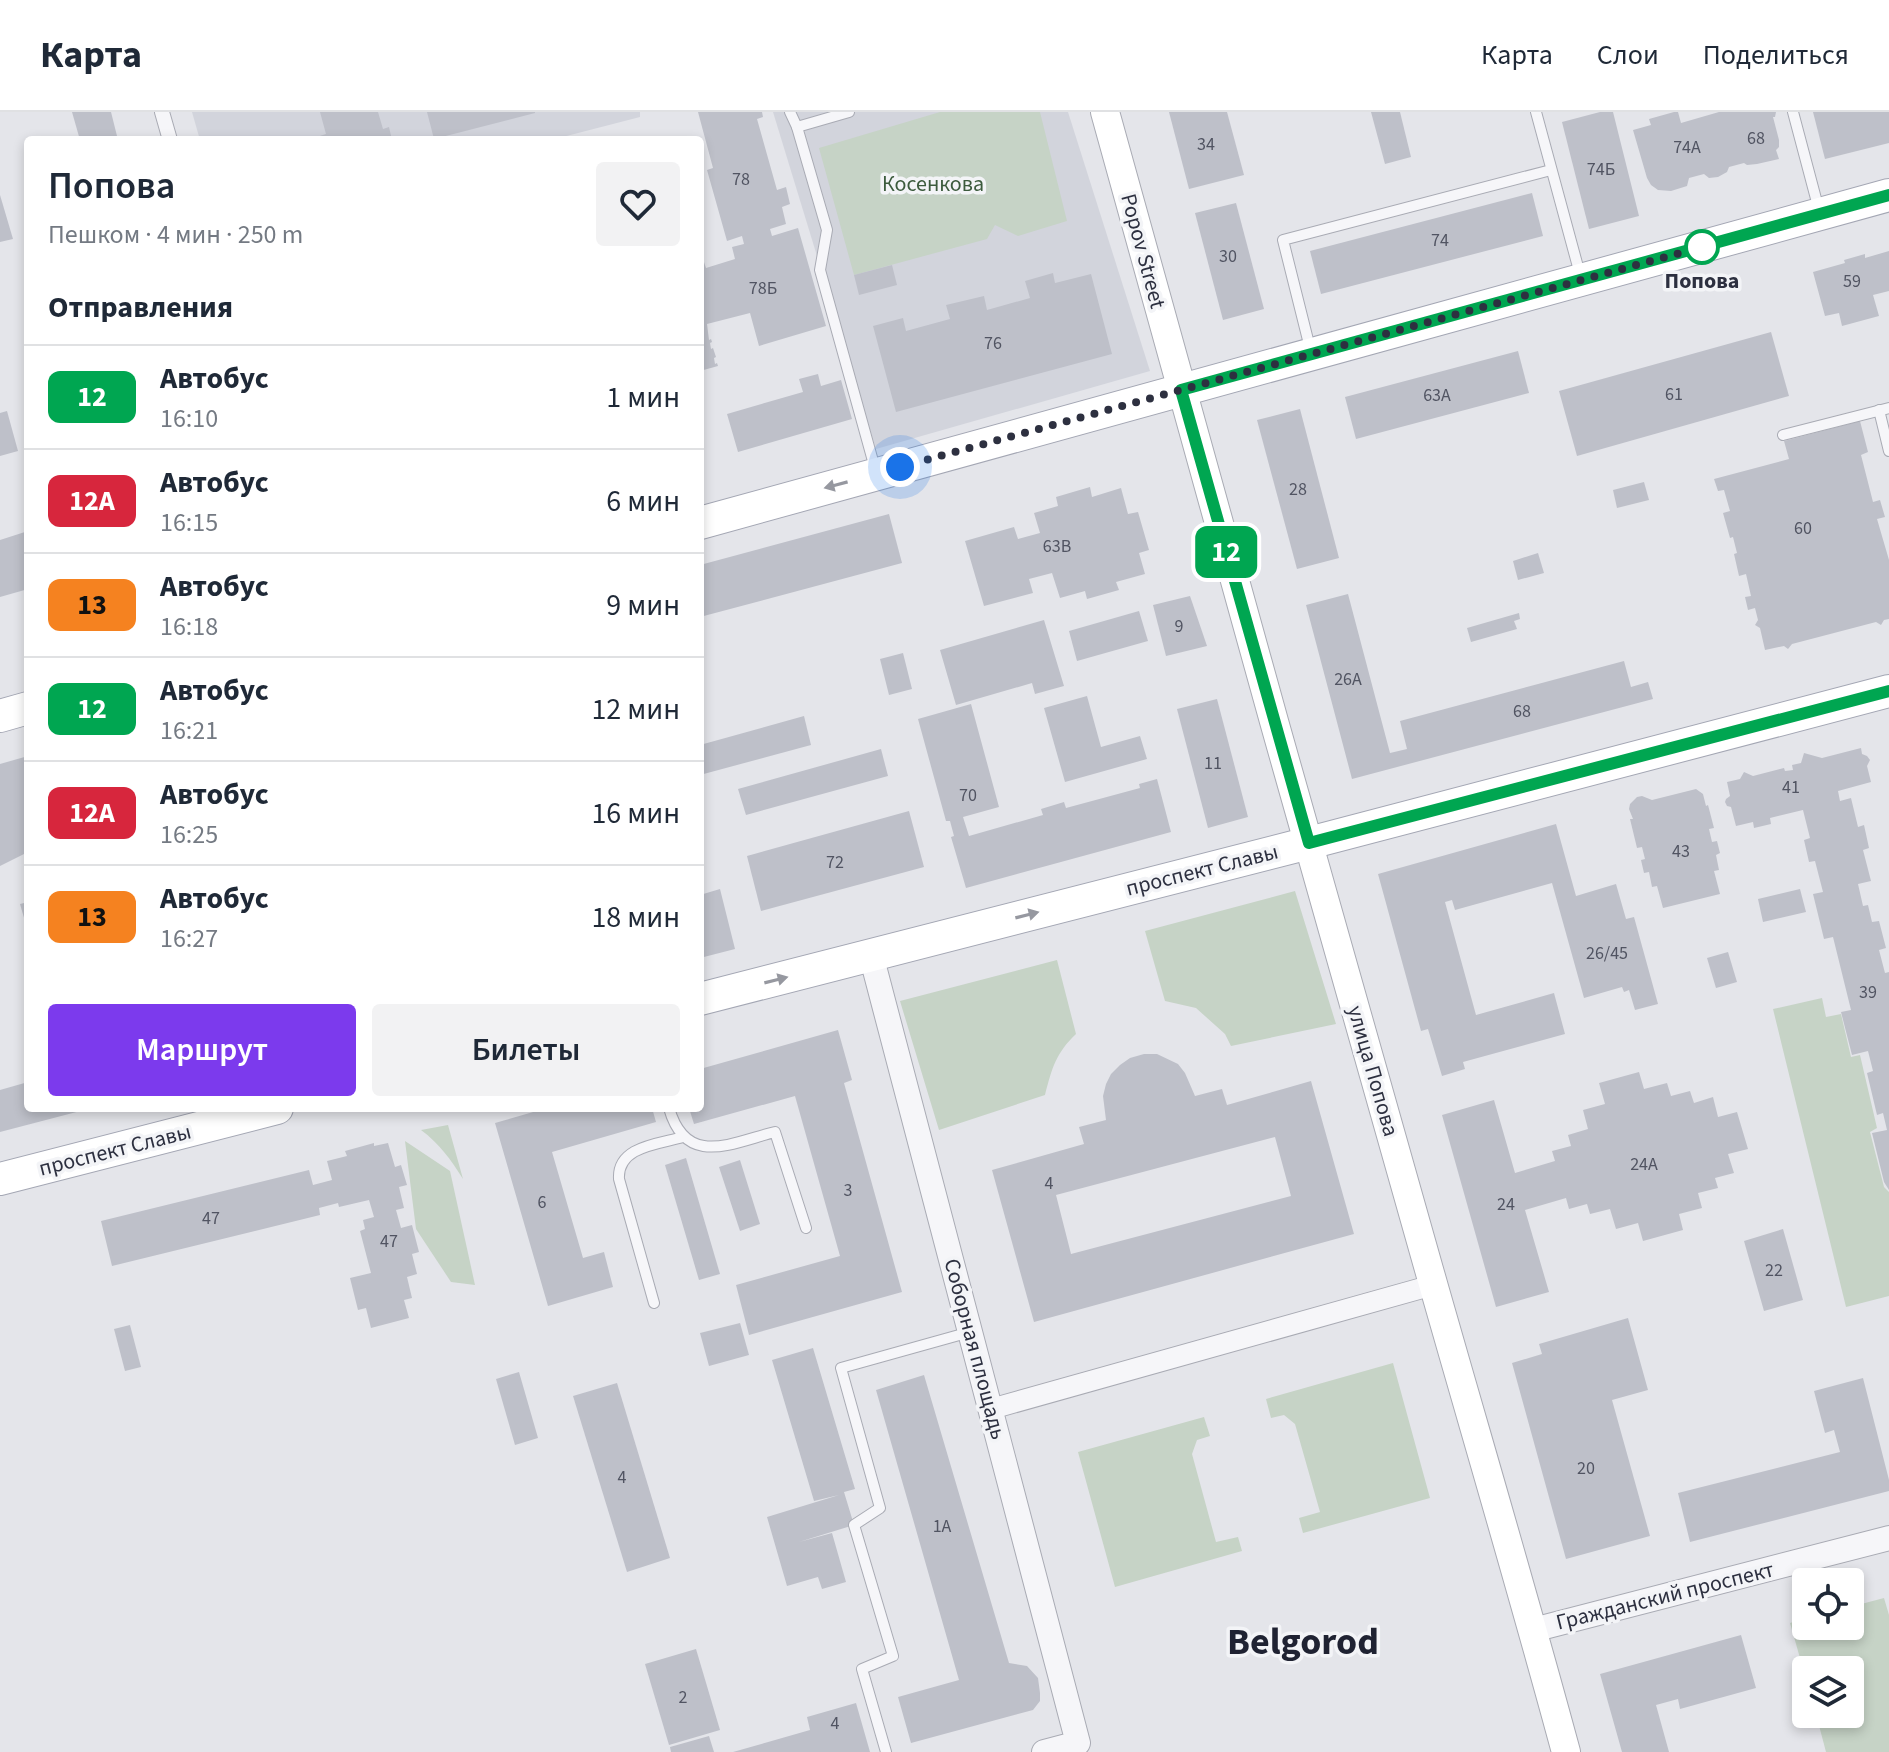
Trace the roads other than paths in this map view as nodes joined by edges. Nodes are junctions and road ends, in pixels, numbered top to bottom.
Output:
1 (162, 112) edge
2 (790, 112) edge
3 (849, 112) edge
4 (1105, 112) edge
5 (1536, 112) edge
6 (1793, 112) edge
7 (797, 127) junction
8 (169, 136) edge
9 (1551, 170) junction
10 (1889, 195) edge
11 (1820, 214) junction
12 (1582, 279) junction
13 (1311, 354) junction
14 (1181, 390) junction
15 (1884, 409) edge
16 (1783, 435) dead end
17 (1889, 451) edge
18 (876, 474) junction
19 (704, 522) edge
20 (1889, 691) edge
21 (24, 709) edge
22 (0, 716) edge
23 (1309, 843) junction
24 (871, 955) junction
25 (704, 998) edge
26 (261, 1112) edge
27 (670, 1112) edge
28 (683, 1137) junction
29 (0, 1179) edge
30 (806, 1228) dead end
31 (1433, 1285) junction
32 (654, 1303) dead end
33 (970, 1332) junction
34 (991, 1409) junction
35 (1889, 1538) edge
36 (1533, 1630) junction
37 (886, 1752) edge
38 (1044, 1752) edge
39 (1566, 1752) edge

1 - 8 street
2 - 7 lane
3 - 7 lane
4 - 14 main road, Popov Street
5 - 9 lane
6 - 11 lane
7 - 18 lane
9 - 12 lane
9 - 13 lane
10 - 11 main road
11 - 12 main road
12 - 13 main road
13 - 14 main road
14 - 18 main road
14 - 23 main road, улица Попова
15 - 16 lane
15 - 17 lane
18 -> 19 main road
20 - 23 main road, проспект Славы
21 - 22 main road
24 -> 23 main road, проспект Славы
23 - 31 main road, улица Попова
25 -> 24 main road, проспект Славы
24 - 33 street, Соборная площадь
26 - 29 main road, проспект Славы
27 - 28 lane
28 - 30 lane
28 - 32 lane
31 - 34 street
31 - 36 main road, улица Попова
33 - 34 street, Соборная площадь
33 - 37 lane
34 - 38 street, Соборная площадь
35 - 36 street, Гражданский проспект
36 - 39 main road, улица Попова

